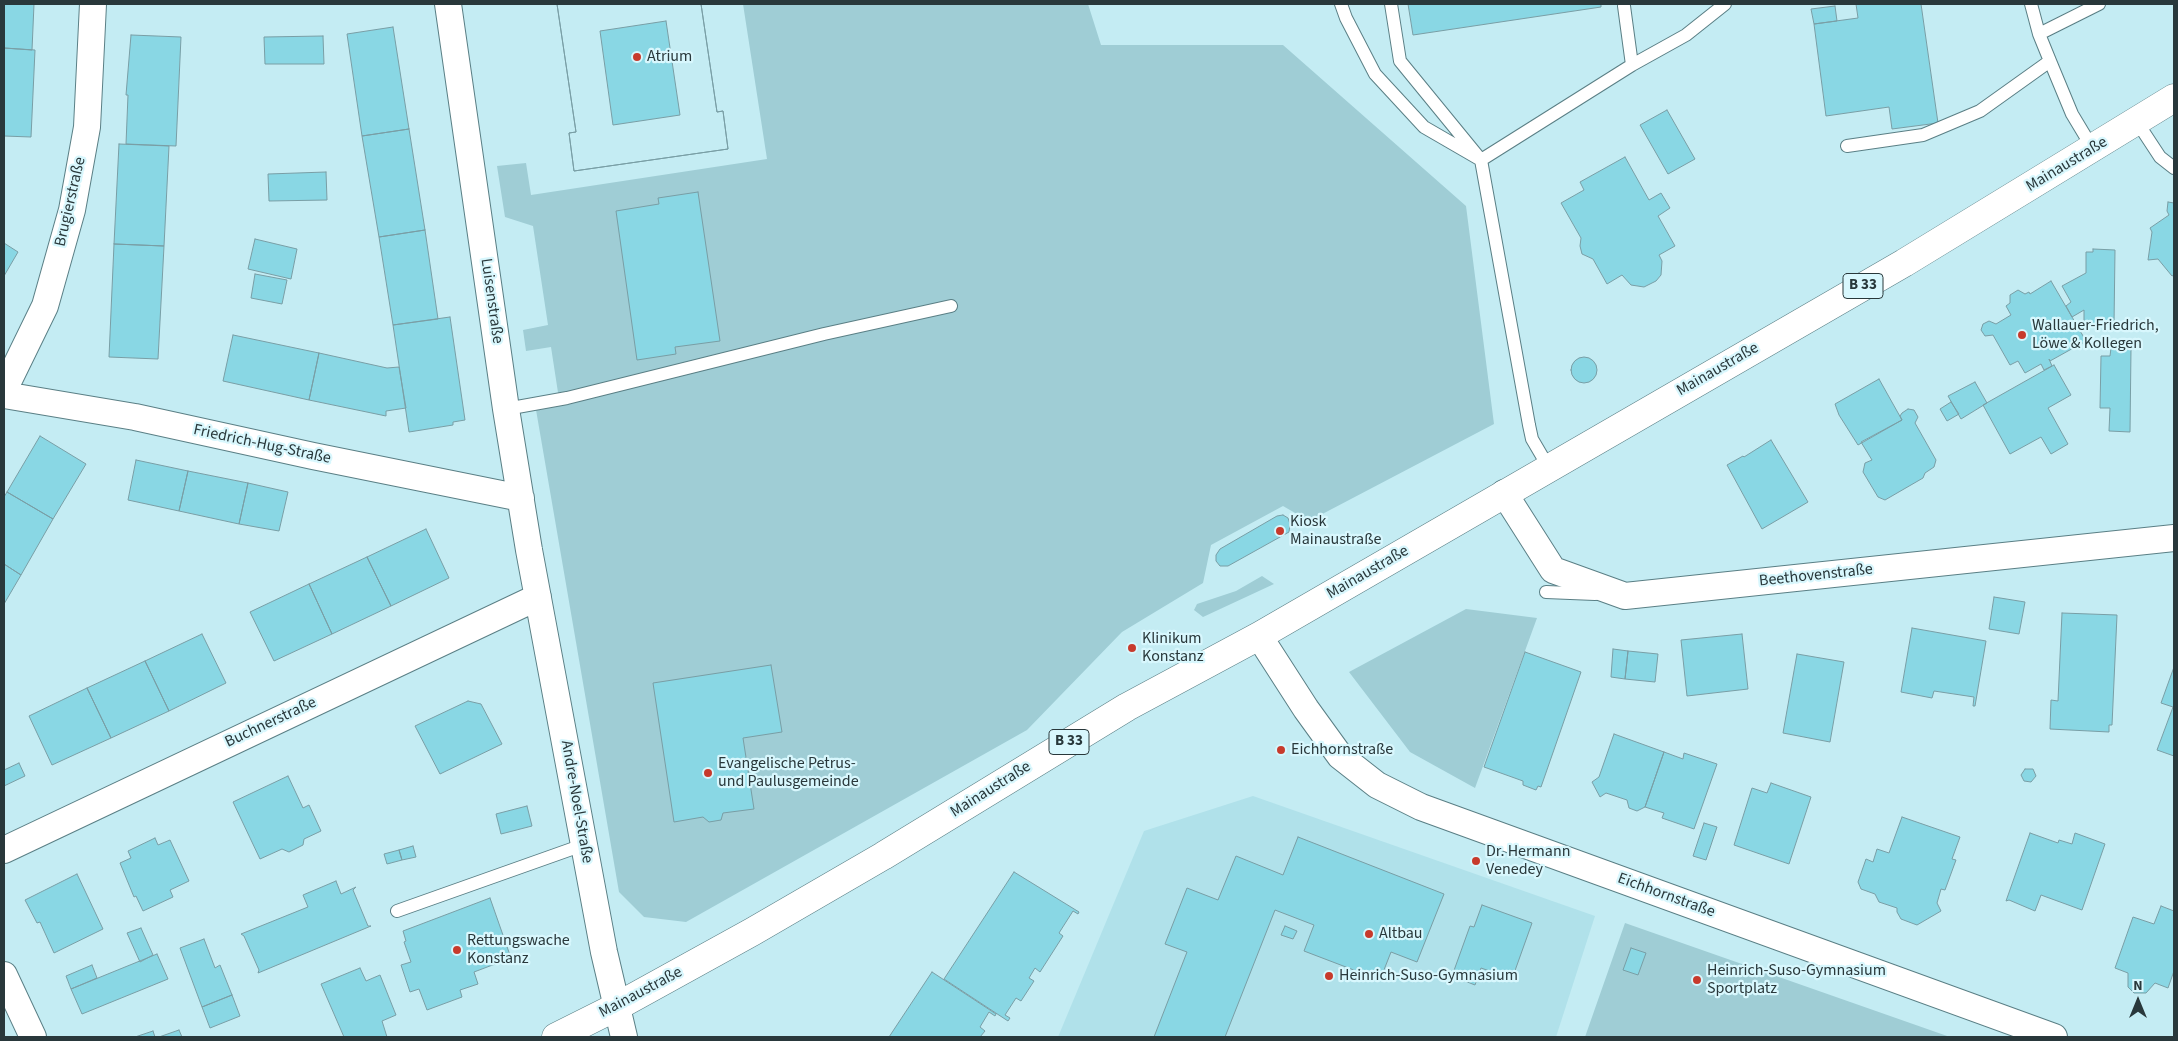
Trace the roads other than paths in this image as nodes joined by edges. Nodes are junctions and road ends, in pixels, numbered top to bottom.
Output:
1 (93, 4) edge
2 (448, 4) edge
3 (1341, 4) edge
4 (1391, 4) edge
5 (1726, 4) edge
6 (2031, 4) edge
7 (2099, 4) edge
8 (1624, 6) dead end
9 (2039, 34) junction
10 (2050, 61) junction
11 (1632, 65) junction
12 (2174, 98) edge
13 (2137, 122) junction
14 (1847, 146) dead end
15 (2093, 149) junction
16 (1481, 160) junction
17 (2174, 168) edge
18 (951, 306) dead end
19 (4, 390) edge
20 (4, 395) edge
21 (506, 409) junction
22 (1548, 468) junction
23 (1504, 493) junction
24 (521, 498) junction
25 (2174, 538) edge
26 (1546, 592) dead end
27 (1626, 596) junction
28 (538, 597) junction
29 (1259, 636) junction
30 (584, 845) junction
31 (4, 850) edge
32 (397, 911) dead end
33 (4, 975) edge
34 (616, 1008) junction
35 (33, 1037) edge
36 (556, 1037) edge
37 (624, 1037) edge
38 (2054, 1037) edge

1 - 19 street, Brugierstraße
2 - 21 street, Luisenstraße
3 - 16 lane
4 - 16 lane
5 - 11 lane
6 - 9 lane
7 - 9 lane
8 - 11 lane
9 - 10 lane
10 - 14 lane
10 - 15 lane
11 - 16 lane
12 - 13 main road, Mainaustraße / B 33
13 - 15 main road, Mainaustraße / B 33
13 - 17 lane
15 - 22 main road, Mainaustraße / B 33
16 - 22 lane
18 - 21 lane
20 - 24 street, Friedrich-Hug-Straße
21 - 24 street, Luisenstraße
22 - 23 main road, Mainaustraße / B 33
23 - 27 street, Beethovenstraße
23 - 29 main road, Mainaustraße / B 33
24 - 28 street, Luisenstraße
25 - 27 street, Beethovenstraße
26 - 27 lane
28 - 30 street, Andre-Noel-Straße
28 - 31 street, Buchnerstraße
29 - 34 main road, Mainaustraße / B 33
29 - 38 street, Eichhornstraße
30 - 32 lane
30 - 34 street, Andre-Noel-Straße
33 - 35 street
34 - 36 main road, Mainaustraße / B 33
34 - 37 street, Andre-Noel-Straße

